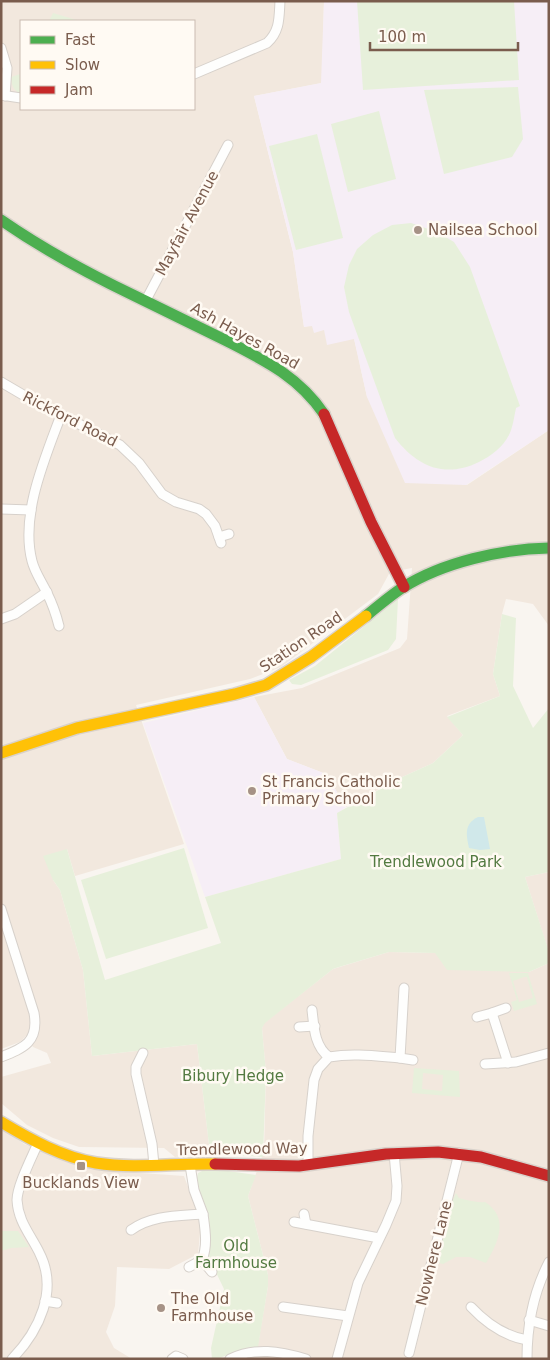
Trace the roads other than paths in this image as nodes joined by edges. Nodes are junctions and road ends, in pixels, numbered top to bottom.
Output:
1 (280, 1) edge
2 (1, 48) edge
3 (195, 74) edge
4 (3, 96) edge
5 (20, 98) edge
6 (228, 145) dead end
7 (1, 220) edge
8 (146, 300) junction
9 (1, 382) edge
10 (61, 415) junction
11 (1, 509) edge
12 (31, 510) junction
13 (229, 534) dead end
14 (546, 544) edge
15 (404, 587) junction
16 (47, 592) junction
17 (1, 619) edge
18 (59, 626) dead end
19 (1, 753) edge
20 (1, 909) edge
21 (404, 988) dead end
22 (506, 1008) dead end
23 (312, 1010) dead end
24 (492, 1013) junction
25 (477, 1017) dead end
26 (314, 1026) junction
27 (300, 1027) dead end
28 (549, 1052) edge
29 (144, 1053) dead end
30 (1, 1057) edge
31 (328, 1057) junction
32 (400, 1058) junction
33 (413, 1060) dead end
34 (508, 1063) junction
35 (485, 1064) dead end
36 (1, 1122) edge
37 (38, 1143) junction
38 (394, 1153) junction
39 (458, 1153) junction
40 (154, 1165) junction
41 (190, 1165) junction
42 (308, 1165) junction
43 (549, 1176) edge
44 (202, 1214) junction
45 (304, 1214) dead end
46 (294, 1222) dead end
47 (306, 1224) junction
48 (131, 1230) dead end
49 (379, 1238) junction
50 (202, 1260) junction
51 (549, 1262) edge
52 (189, 1267) dead end
53 (212, 1272) dead end
54 (45, 1301) junction
55 (57, 1303) dead end
56 (283, 1307) dead end
57 (471, 1308) dead end
58 (348, 1316) junction
59 (529, 1320) junction
60 (549, 1326) edge
61 (527, 1340) junction
62 (409, 1353) dead end
63 (12, 1359) edge
64 (230, 1359) edge
65 (306, 1359) edge
66 (337, 1359) edge
67 (527, 1359) edge

1 - 3 street
2 - 4 street
4 - 5 street
6 - 8 street, Mayfair Avenue
7 - 8 street, Ash Hayes Road
8 - 15 street, Ash Hayes Road
9 - 10 street, Rickford Road
10 - 12 street
10 - 13 street, Rickford Road
11 - 12 street
12 - 16 street
14 - 15 street, Station Road
15 - 19 street, Station Road
16 - 17 street
16 - 18 street
20 - 30 street
21 - 32 street
22 - 24 street
23 - 26 street
24 - 25 street
24 - 34 street
26 - 27 street
26 - 31 street
28 - 34 street
29 - 40 street
31 - 32 street
31 - 42 street
32 - 33 street
34 - 35 street
36 - 37 street, Trendlewood Way
37 - 40 street, Trendlewood Way
37 - 54 street
38 - 39 street, Trendlewood Way
38 - 42 street, Trendlewood Way
38 - 49 street
39 - 43 street, Trendlewood Way
39 - 62 street, Nowhere Lane
40 - 41 street, Trendlewood Way
41 - 42 street, Trendlewood Way
41 - 44 street
44 - 48 street
44 - 50 street
45 - 47 street
46 - 47 street
47 - 49 street
49 - 58 street
50 - 52 street
50 - 53 street
51 - 59 street
54 - 55 street
54 - 63 street
56 - 58 street
57 - 61 street
58 - 66 street
59 - 60 street
59 - 61 street
61 - 67 street
64 - 65 street

